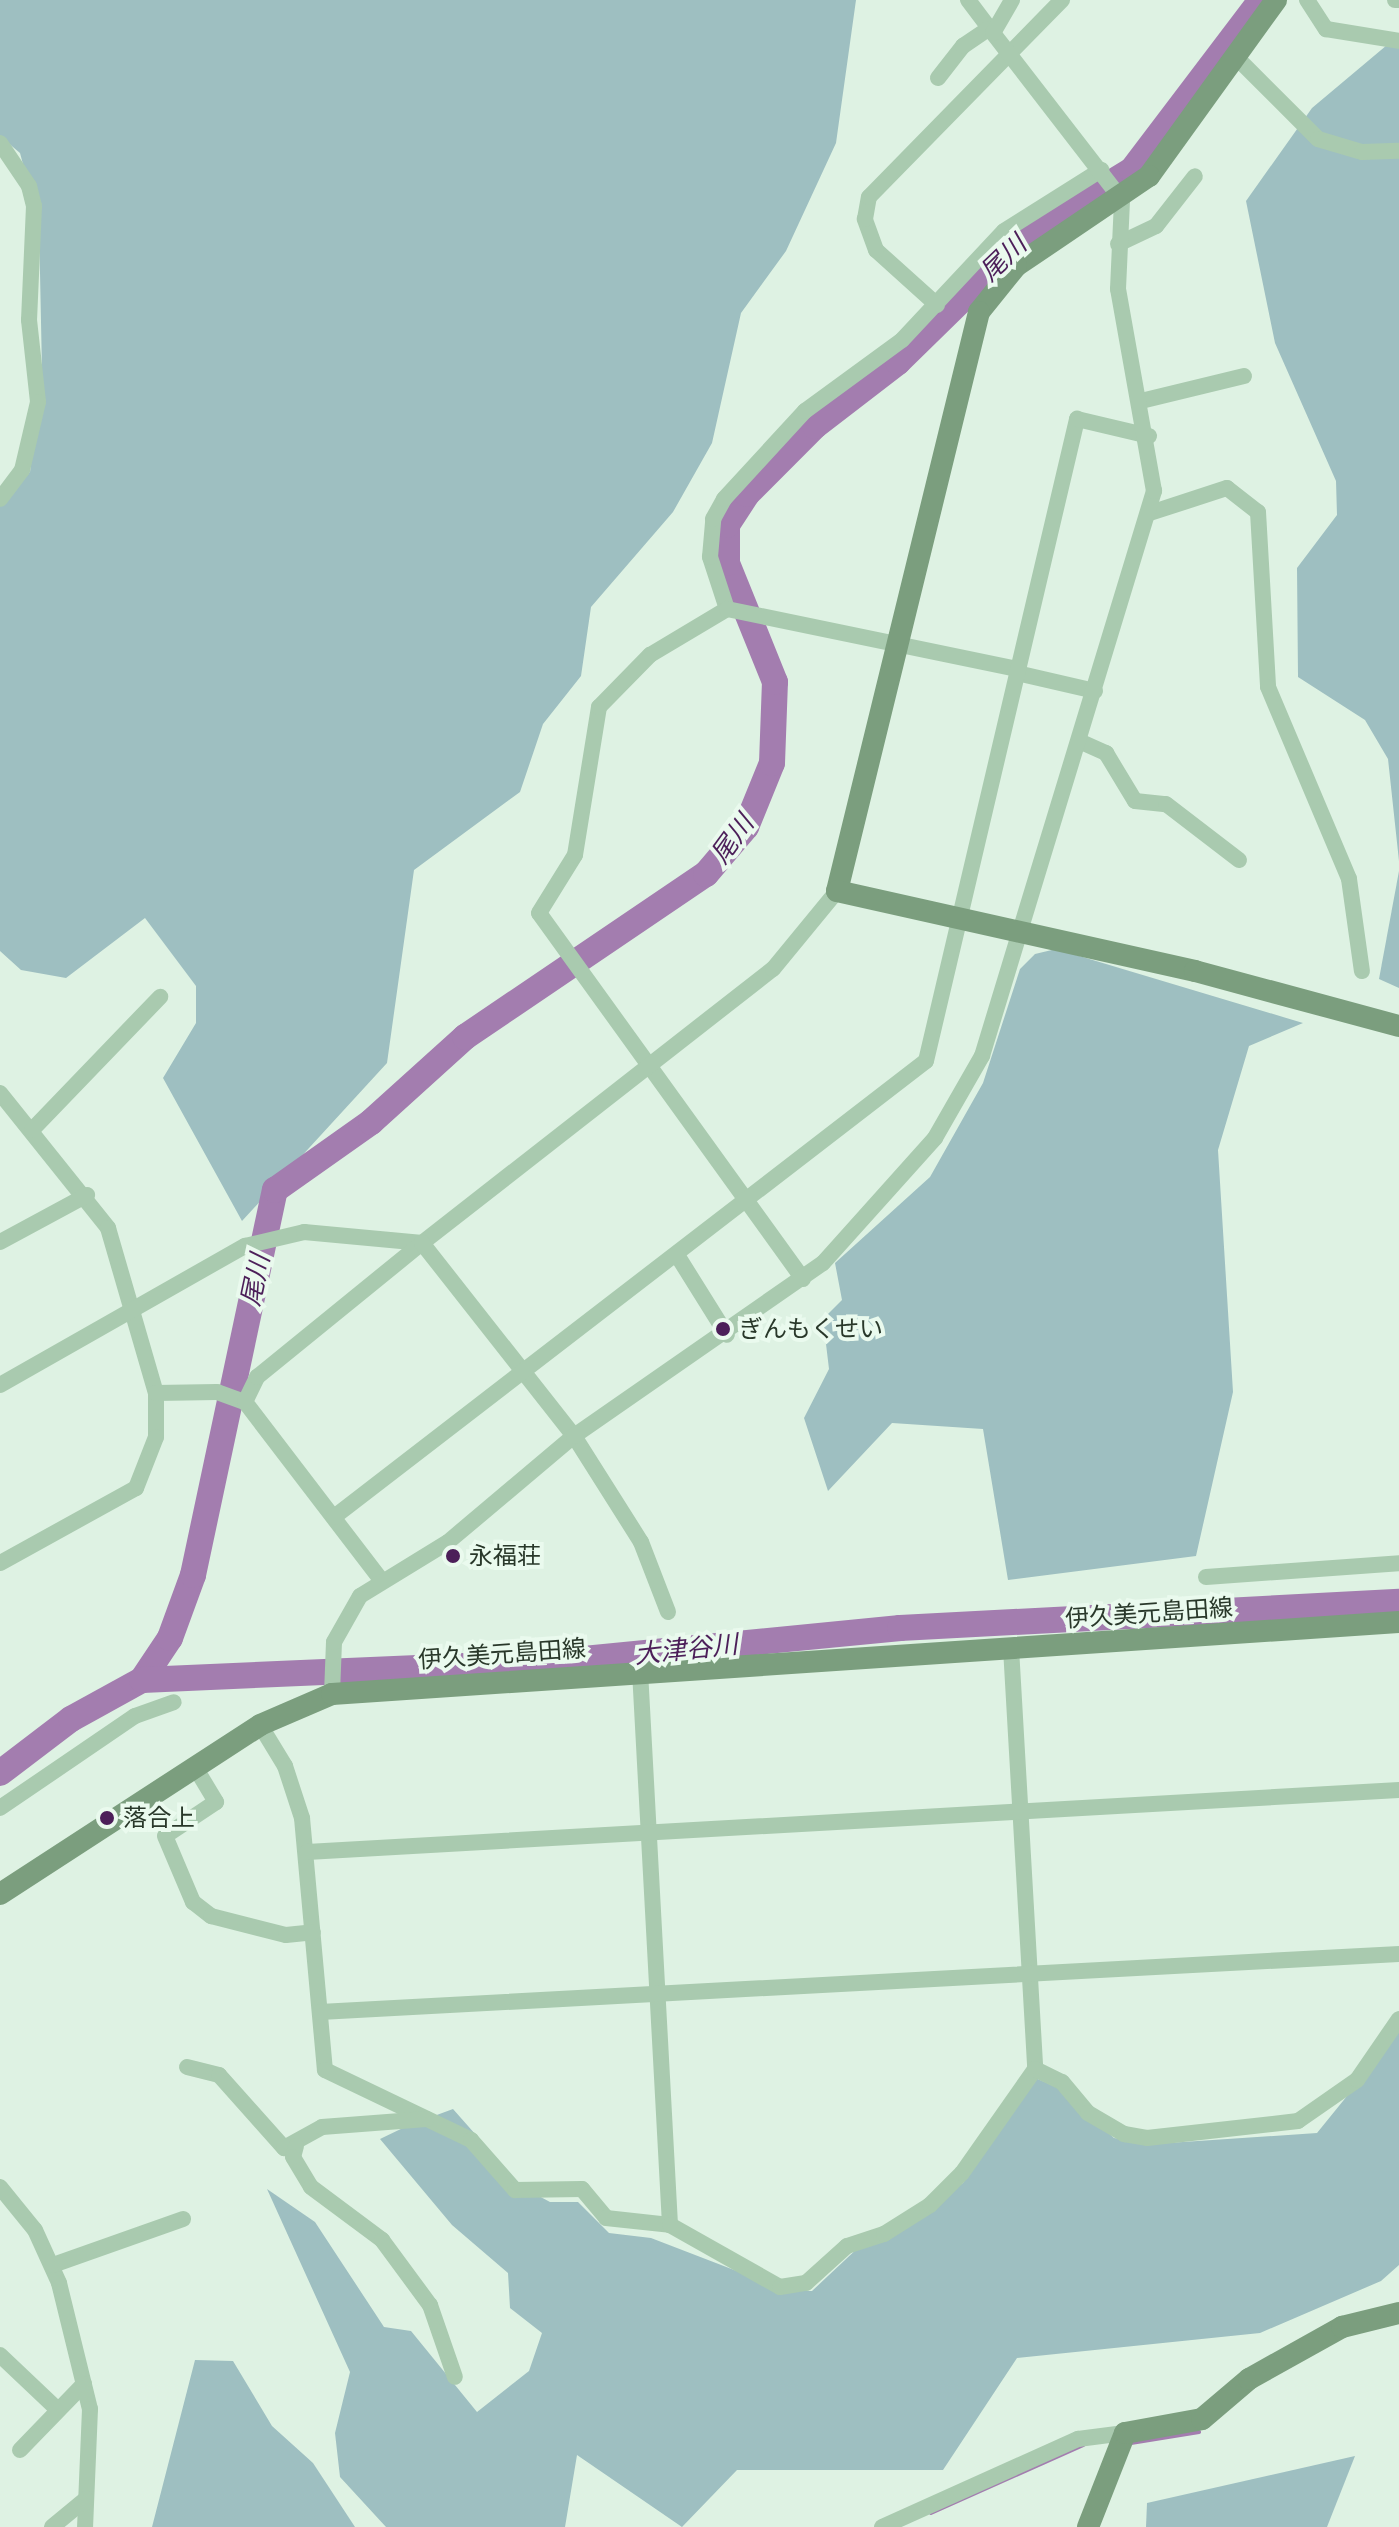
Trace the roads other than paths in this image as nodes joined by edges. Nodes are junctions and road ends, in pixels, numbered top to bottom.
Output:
1 (968, 0) edge
2 (1012, 0) edge
3 (1062, 0) edge
4 (1276, 0) edge
5 (1307, 0) edge
6 (990, 31) junction
7 (1399, 41) edge
8 (1011, 57) junction
9 (1236, 57) junction
10 (938, 78) dead end
11 (0, 143) edge
12 (1399, 151) edge
13 (1103, 172) junction
14 (1195, 176) dead end
15 (1120, 196) junction
16 (1118, 244) junction
17 (937, 305) junction
18 (1244, 376) dead end
19 (1141, 401) junction
20 (1149, 436) junction
21 (0, 499) edge
22 (1150, 513) junction
23 (730, 609) junction
24 (898, 642) junction
25 (1018, 671) junction
26 (1095, 691) junction
27 (1079, 741) junction
28 (1239, 860) dead end
29 (837, 891) junction
30 (959, 918) junction
31 (1018, 931) junction
32 (1362, 971) dead end
33 (160, 997) dead end
34 (1399, 1026) edge
35 (646, 1068) junction
36 (0, 1093) edge
37 (32, 1130) junction
38 (87, 1195) junction
39 (747, 1202) junction
40 (0, 1242) edge
41 (422, 1243) junction
42 (677, 1255) junction
43 (803, 1279) junction
44 (131, 1314) junction
45 (727, 1335) junction
46 (524, 1373) junction
47 (0, 1385) edge
48 (156, 1393) junction
49 (242, 1399) junction
50 (574, 1436) junction
51 (334, 1517) junction
52 (0, 1563) edge
53 (1399, 1563) edge
54 (1206, 1577) dead end
55 (381, 1580) junction
56 (668, 1612) dead end
57 (1399, 1622) edge
58 (1011, 1648) junction
59 (640, 1671) junction
60 (332, 1688) junction
61 (174, 1702) dead end
62 (260, 1725) junction
63 (195, 1767) junction
64 (1399, 1790) edge
65 (0, 1808) edge
66 (1020, 1811) junction
67 (649, 1832) junction
68 (307, 1852) junction
69 (0, 1894) edge
70 (313, 1932) junction
71 (1399, 1954) edge
72 (1028, 1974) junction
73 (658, 1994) junction
74 (320, 2012) junction
75 (1399, 2019) edge
76 (187, 2067) dead end
77 (1035, 2069) junction
78 (428, 2119) junction
79 (296, 2146) junction
80 (1, 2188) edge
81 (183, 2219) dead end
82 (670, 2225) junction
83 (53, 2265) junction
84 (1399, 2313) edge
85 (0, 2355) edge
86 (455, 2377) dead end
87 (84, 2384) junction
88 (58, 2410) junction
89 (1125, 2433) junction
90 (20, 2450) dead end
91 (86, 2499) junction
92 (52, 2527) edge
93 (85, 2527) edge
94 (882, 2527) edge
95 (1088, 2527) edge

1 - 6 street
2 - 6 street
3 - 8 street
4 - 9 street
5 - 7 street
6 - 8 street
6 - 10 street
8 - 13 street
8 - 17 street
9 - 12 street
9 - 15 street
11 - 21 street
13 - 15 street
13 - 17 street
14 - 16 street
15 - 16 street
15 - 24 street
16 - 19 street
17 - 23 street
18 - 19 street
19 - 20 street
20 - 22 street
20 - 25 street
22 - 26 street
22 - 32 street
23 - 24 street
23 - 35 street
24 - 25 street
24 - 29 street
25 - 26 street
25 - 30 street
26 - 27 street
27 - 28 street
27 - 31 street
29 - 30 street
29 - 35 street
30 - 31 street
30 - 39 street
31 - 34 street
31 - 43 street
33 - 37 street
35 - 39 street
35 - 41 street
36 - 37 street
37 - 38 street
38 - 40 street
38 - 44 street
39 - 42 street
39 - 43 street
41 - 44 street
41 - 46 street
41 - 49 street
42 - 45 street
42 - 46 street
43 - 45 street
44 - 47 street
44 - 48 street
45 - 50 street
46 - 50 street
46 - 51 street
48 - 49 street
48 - 52 street
49 - 51 street
50 - 55 street
50 - 56 street
51 - 55 street
53 - 54 street
55 - 60 street
57 - 58 street, 伊久美元島田線
58 - 59 street, 伊久美元島田線
58 - 66 street
59 - 60 street, 伊久美元島田線
59 - 67 street
60 - 62 street, 伊久美元島田線
61 - 65 street
62 - 63 street, 伊久美元島田線
62 - 68 street
63 - 69 street, 伊久美元島田線
63 - 70 street
64 - 66 street
66 - 67 street
66 - 72 street
67 - 68 street
67 - 73 street
68 - 70 street
70 - 74 street
71 - 72 street
72 - 73 street
72 - 77 street
73 - 74 street
73 - 82 street
74 - 78 street
75 - 77 street
76 - 79 street
77 - 82 street
78 - 79 street
78 - 82 street
79 - 86 street
80 - 83 street
81 - 83 street
83 - 87 street
84 - 89 street
85 - 88 street
87 - 88 street
87 - 91 street
88 - 90 street
89 - 94 street
89 - 95 street
91 - 92 street
91 - 93 street

